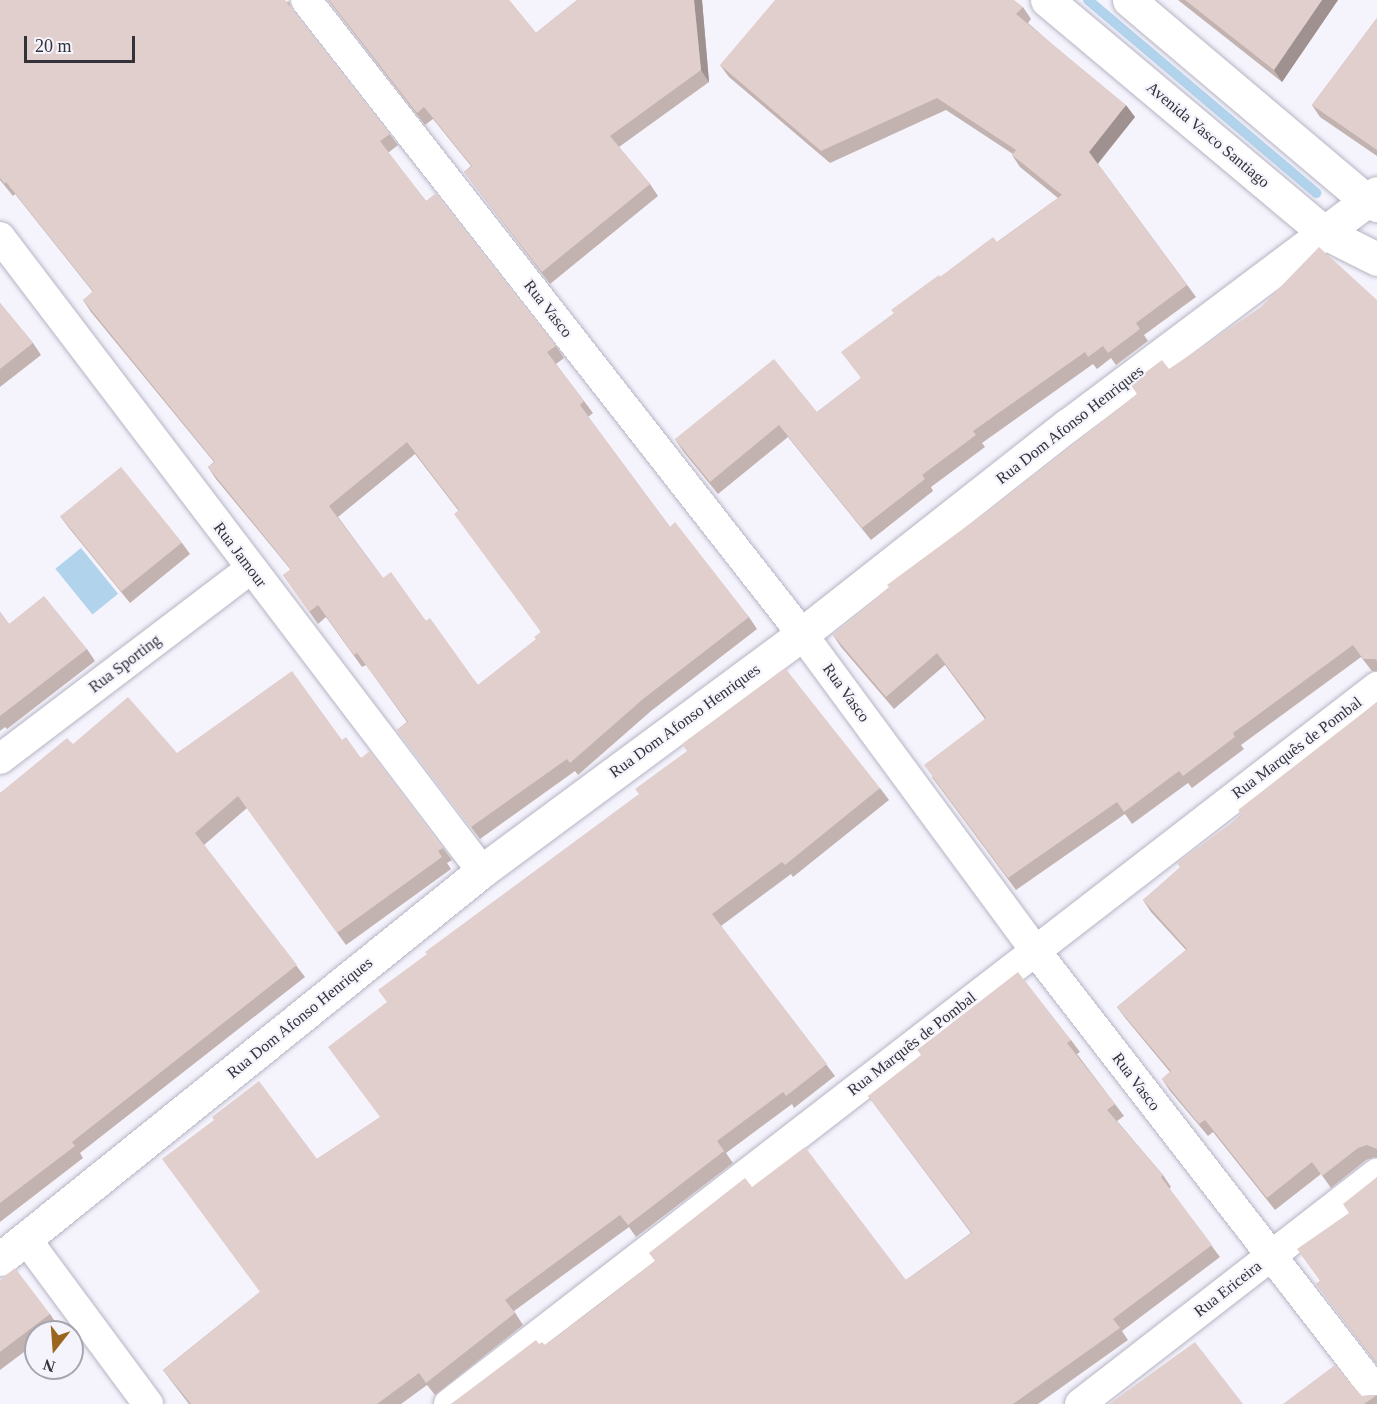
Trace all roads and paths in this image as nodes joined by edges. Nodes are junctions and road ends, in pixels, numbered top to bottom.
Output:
1 (306, 0) edge
2 (1047, 0) edge
3 (1129, 0) edge
4 (1374, 200) edge
5 (1325, 233) junction
6 (0, 237) edge
7 (1377, 259) edge
8 (1377, 275) edge
9 (250, 569) junction
10 (802, 634) junction
11 (1377, 687) edge
12 (0, 759) edge
13 (482, 871) junction
14 (1034, 949) junction
15 (1377, 1174) edge
16 (26, 1239) junction
17 (1269, 1256) junction
18 (0, 1259) edge
19 (1377, 1392) edge
20 (148, 1404) edge
21 (449, 1404) edge
22 (1080, 1404) edge

1 - 10 street, Rua Vasco
2 - 5 street, Avenida Vasco Santiago
3 - 4 street
4 - 5 street, Rua Dom Afonso Henriques
5 - 7 street, Avenida Vasco Santiago
5 - 8 street
5 - 10 street, Rua Dom Afonso Henriques
6 - 9 street, Rua Jamour
9 - 12 street, Rua Sporting
9 - 13 street, Rua Jamour
10 - 13 street, Rua Dom Afonso Henriques
10 - 14 street, Rua Vasco
11 - 14 street, Rua Marquês de Pombal
13 - 16 street, Rua Dom Afonso Henriques
14 - 17 street, Rua Vasco
14 - 21 street, Rua Marquês de Pombal
15 - 17 street, Rua Ericeira
16 - 18 street, Rua Dom Afonso Henriques
16 - 20 street
17 - 19 street, Rua Vasco
17 - 22 street, Rua Ericeira

